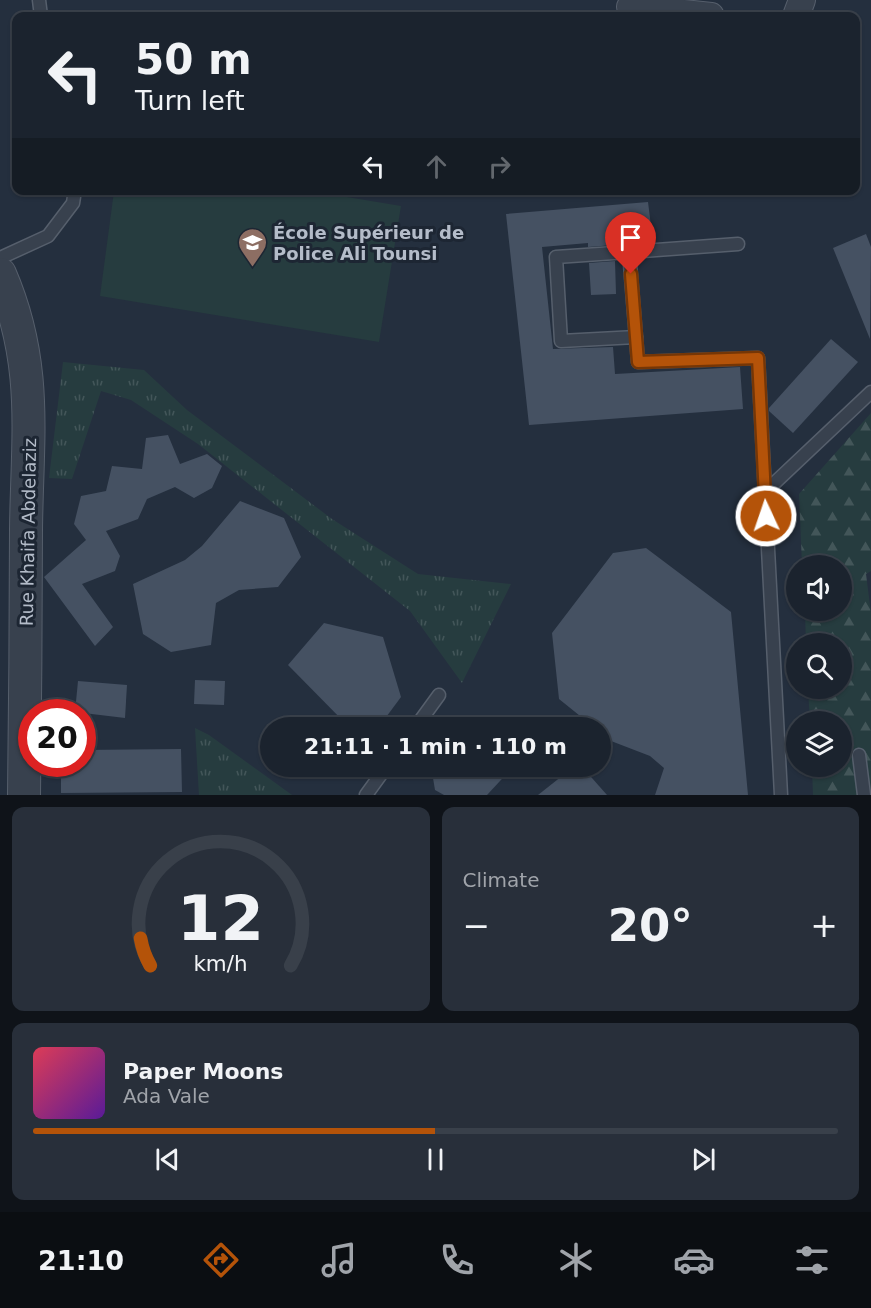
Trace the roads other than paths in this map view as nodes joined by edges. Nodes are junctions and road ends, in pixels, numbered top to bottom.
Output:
1 (630, 7) dead end
2 (675, 12) edge
3 (74, 195) edge
4 (738, 244) dead end
5 (629, 252) junction
6 (0, 258) edge
7 (0, 274) edge
8 (636, 337) junction
9 (871, 392) edge
10 (765, 492) junction
11 (439, 695) dead end
12 (423, 717) edge
13 (859, 755) dead end
14 (379, 777) edge
15 (24, 795) edge
16 (366, 795) edge
17 (780, 795) edge
18 (864, 795) edge

1 - 2 street
3 - 6 lane
4 - 5 lane
5 - 8 lane
5 - 8 lane
7 - 15 street, Rue Khaifa Abdelaziz
8 - 10 lane
9 - 10 lane
10 - 17 lane
11 - 12 lane
13 - 18 lane
14 - 16 lane

